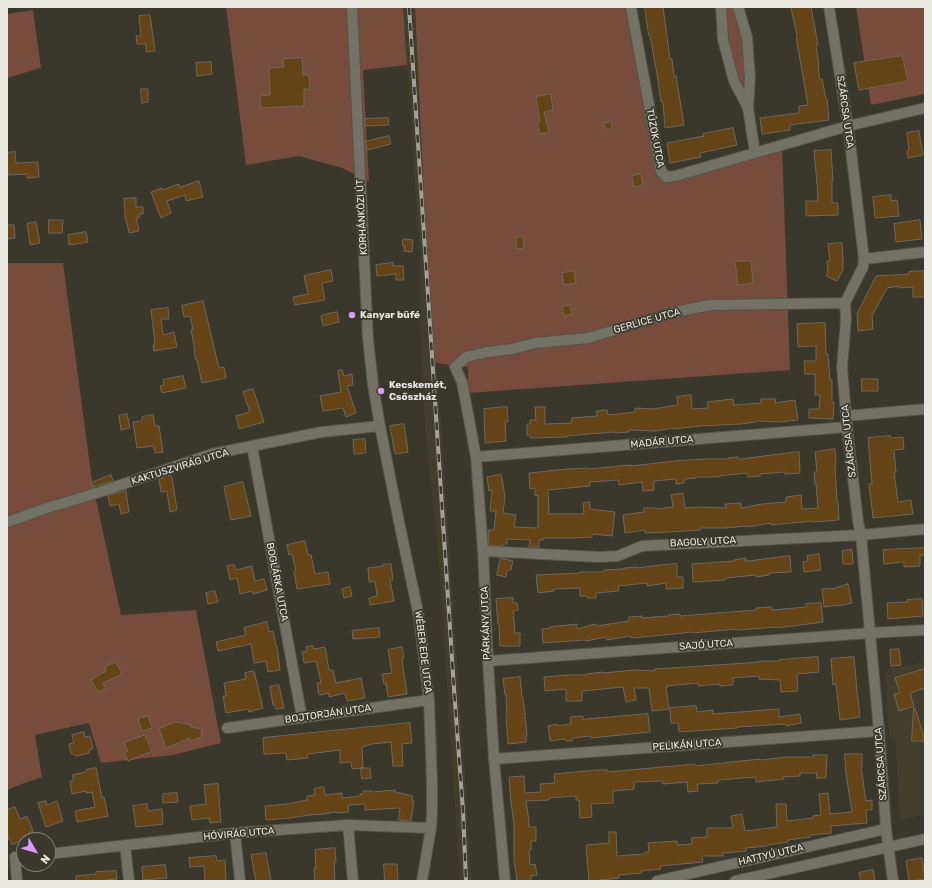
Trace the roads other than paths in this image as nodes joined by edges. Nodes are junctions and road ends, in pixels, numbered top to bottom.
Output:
1 (352, 7) edge
2 (631, 7) edge
3 (721, 7) edge
4 (738, 7) edge
5 (829, 7) edge
6 (748, 108) junction
7 (925, 108) edge
8 (848, 126) junction
9 (755, 153) junction
10 (925, 252) edge
11 (864, 259) junction
12 (845, 302) junction
13 (455, 367) joint
14 (925, 409) edge
15 (846, 416) junction
16 (380, 426) junction
17 (847, 427) junction
18 (252, 446) junction
19 (476, 457) junction
20 (7, 522) edge
21 (925, 529) edge
22 (860, 535) junction
23 (483, 551) junction
24 (925, 630) edge
25 (870, 633) junction
26 (488, 661) junction
27 (429, 700) junction
28 (302, 718) junction
29 (227, 728) dead end
30 (879, 731) junction
31 (494, 759) junction
32 (348, 825) junction
33 (431, 828) junction
34 (886, 829) junction
35 (235, 833) junction
36 (925, 840) edge
37 (125, 845) junction
38 (888, 847) junction
39 (56, 853) edge
40 (129, 881) edge
41 (240, 881) edge
42 (354, 881) edge
43 (422, 881) edge
44 (505, 881) edge
45 (657, 881) edge
46 (735, 881) edge
47 (893, 881) edge

1 - 16 street, KORHÁNKÖZI ÚT
2 - 9 street, TÚZOK UTCA
3 - 6 street
4 - 6 street
5 - 8 street, SZÁRCSA UTCA
6 - 9 street
7 - 8 street, TÚZOK UTCA
8 - 9 street, TÚZOK UTCA
8 - 11 street, SZÁRCSA UTCA
10 - 11 street
11 - 12 street, SZÁRCSA UTCA
12 - 13 street, GERLICE UTCA
12 - 15 street, SZÁRCSA UTCA
13 - 19 street, PÁRKÁNY UTCA
14 - 15 street
15 - 17 street, SZÁRCSA UTCA
16 - 18 street, KAKTUSZVIRÁG UTCA
16 - 27 street, WÉBER EDE UTCA
17 - 19 street, MADÁR UTCA
17 - 22 street, SZÁRCSA UTCA
18 - 20 street, KAKTUSZVIRÁG UTCA
18 - 28 street, BOGLÁRKA UTCA
19 - 23 street, PÁRKÁNY UTCA
21 - 22 street, BAGOLY UTCA
22 - 23 street, BAGOLY UTCA
22 - 25 street, SZÁRCSA UTCA
23 - 26 street, PÁRKÁNY UTCA
24 - 25 street, SAJÓ UTCA
25 - 26 street, SAJÓ UTCA
25 - 30 street, SZÁRCSA UTCA
26 - 31 street, PÁRKÁNY UTCA
27 - 28 street, BOJTORJÁN UTCA
27 - 33 street, WÉBER EDE UTCA
28 - 29 street, BOJTORJÁN UTCA
30 - 31 street, PELIKÁN UTCA
30 - 34 street, SZÁRCSA UTCA
31 - 44 street, PÁRKÁNY UTCA
32 - 33 street, HÓVIRÁG UTCA
32 - 35 street, HÓVIRÁG UTCA
32 - 42 street
33 - 43 street, WÉBER EDE UTCA
34 - 38 street, SZÁRCSA UTCA
34 - 45 street, HATTYÚ UTCA
35 - 37 street, HÓVIRÁG UTCA
35 - 41 street
36 - 38 street, HATTYÚ UTCA
37 - 39 street, HÓVIRÁG UTCA
37 - 40 street
38 - 46 street, HATTYÚ UTCA
38 - 47 street, SZÁRCSA UTCA

